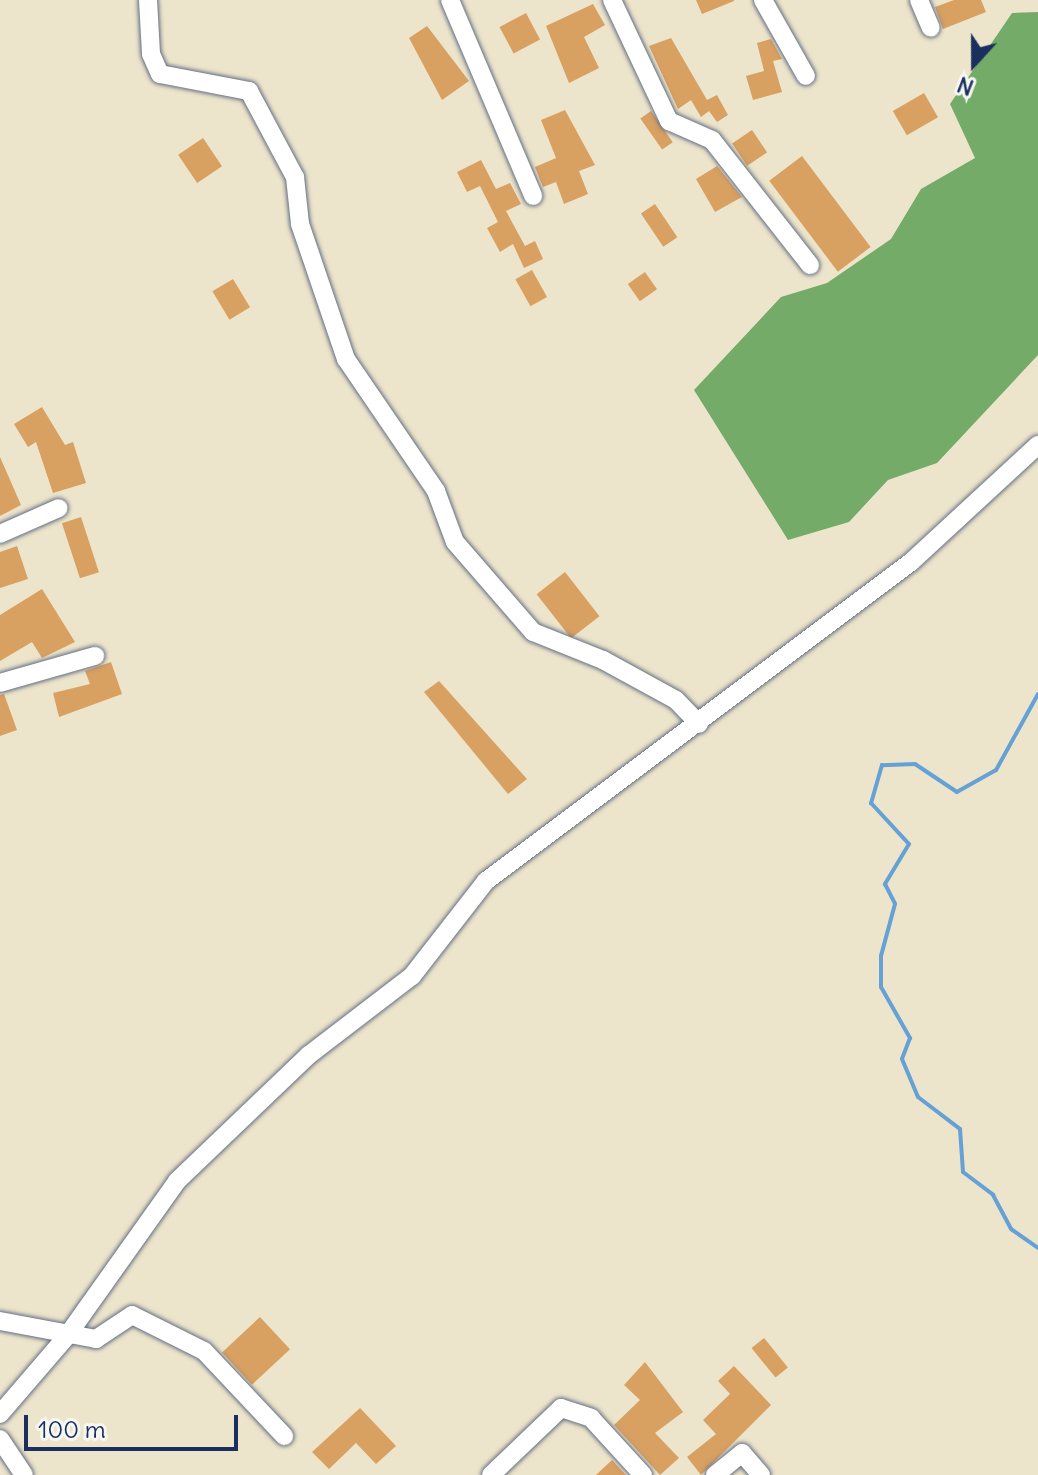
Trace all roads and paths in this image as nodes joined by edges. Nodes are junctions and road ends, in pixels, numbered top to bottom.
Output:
1 (148, 0) edge
2 (450, 0) edge
3 (612, 0) edge
4 (763, 0) edge
5 (919, 0) edge
6 (931, 28) dead end
7 (806, 76) dead end
8 (533, 196) dead end
9 (810, 265) dead end
10 (1038, 445) edge
11 (59, 508) dead end
12 (0, 534) edge
13 (95, 656) dead end
14 (0, 683) edge
15 (699, 724) junction
16 (0, 1321) edge
17 (67, 1336) junction
18 (0, 1414) edge
19 (284, 1436) dead end
20 (0, 1439) edge
21 (24, 1475) edge
22 (491, 1475) edge
23 (643, 1475) edge
24 (715, 1475) edge
25 (761, 1475) edge

1 - 15 street
2 - 8 street
3 - 9 street
4 - 7 street
5 - 6 street
10 - 15 street
11 - 12 street
13 - 14 street
15 - 17 street
16 - 17 street
17 - 18 street
17 - 19 street
20 - 21 street
22 - 23 street
24 - 25 street

